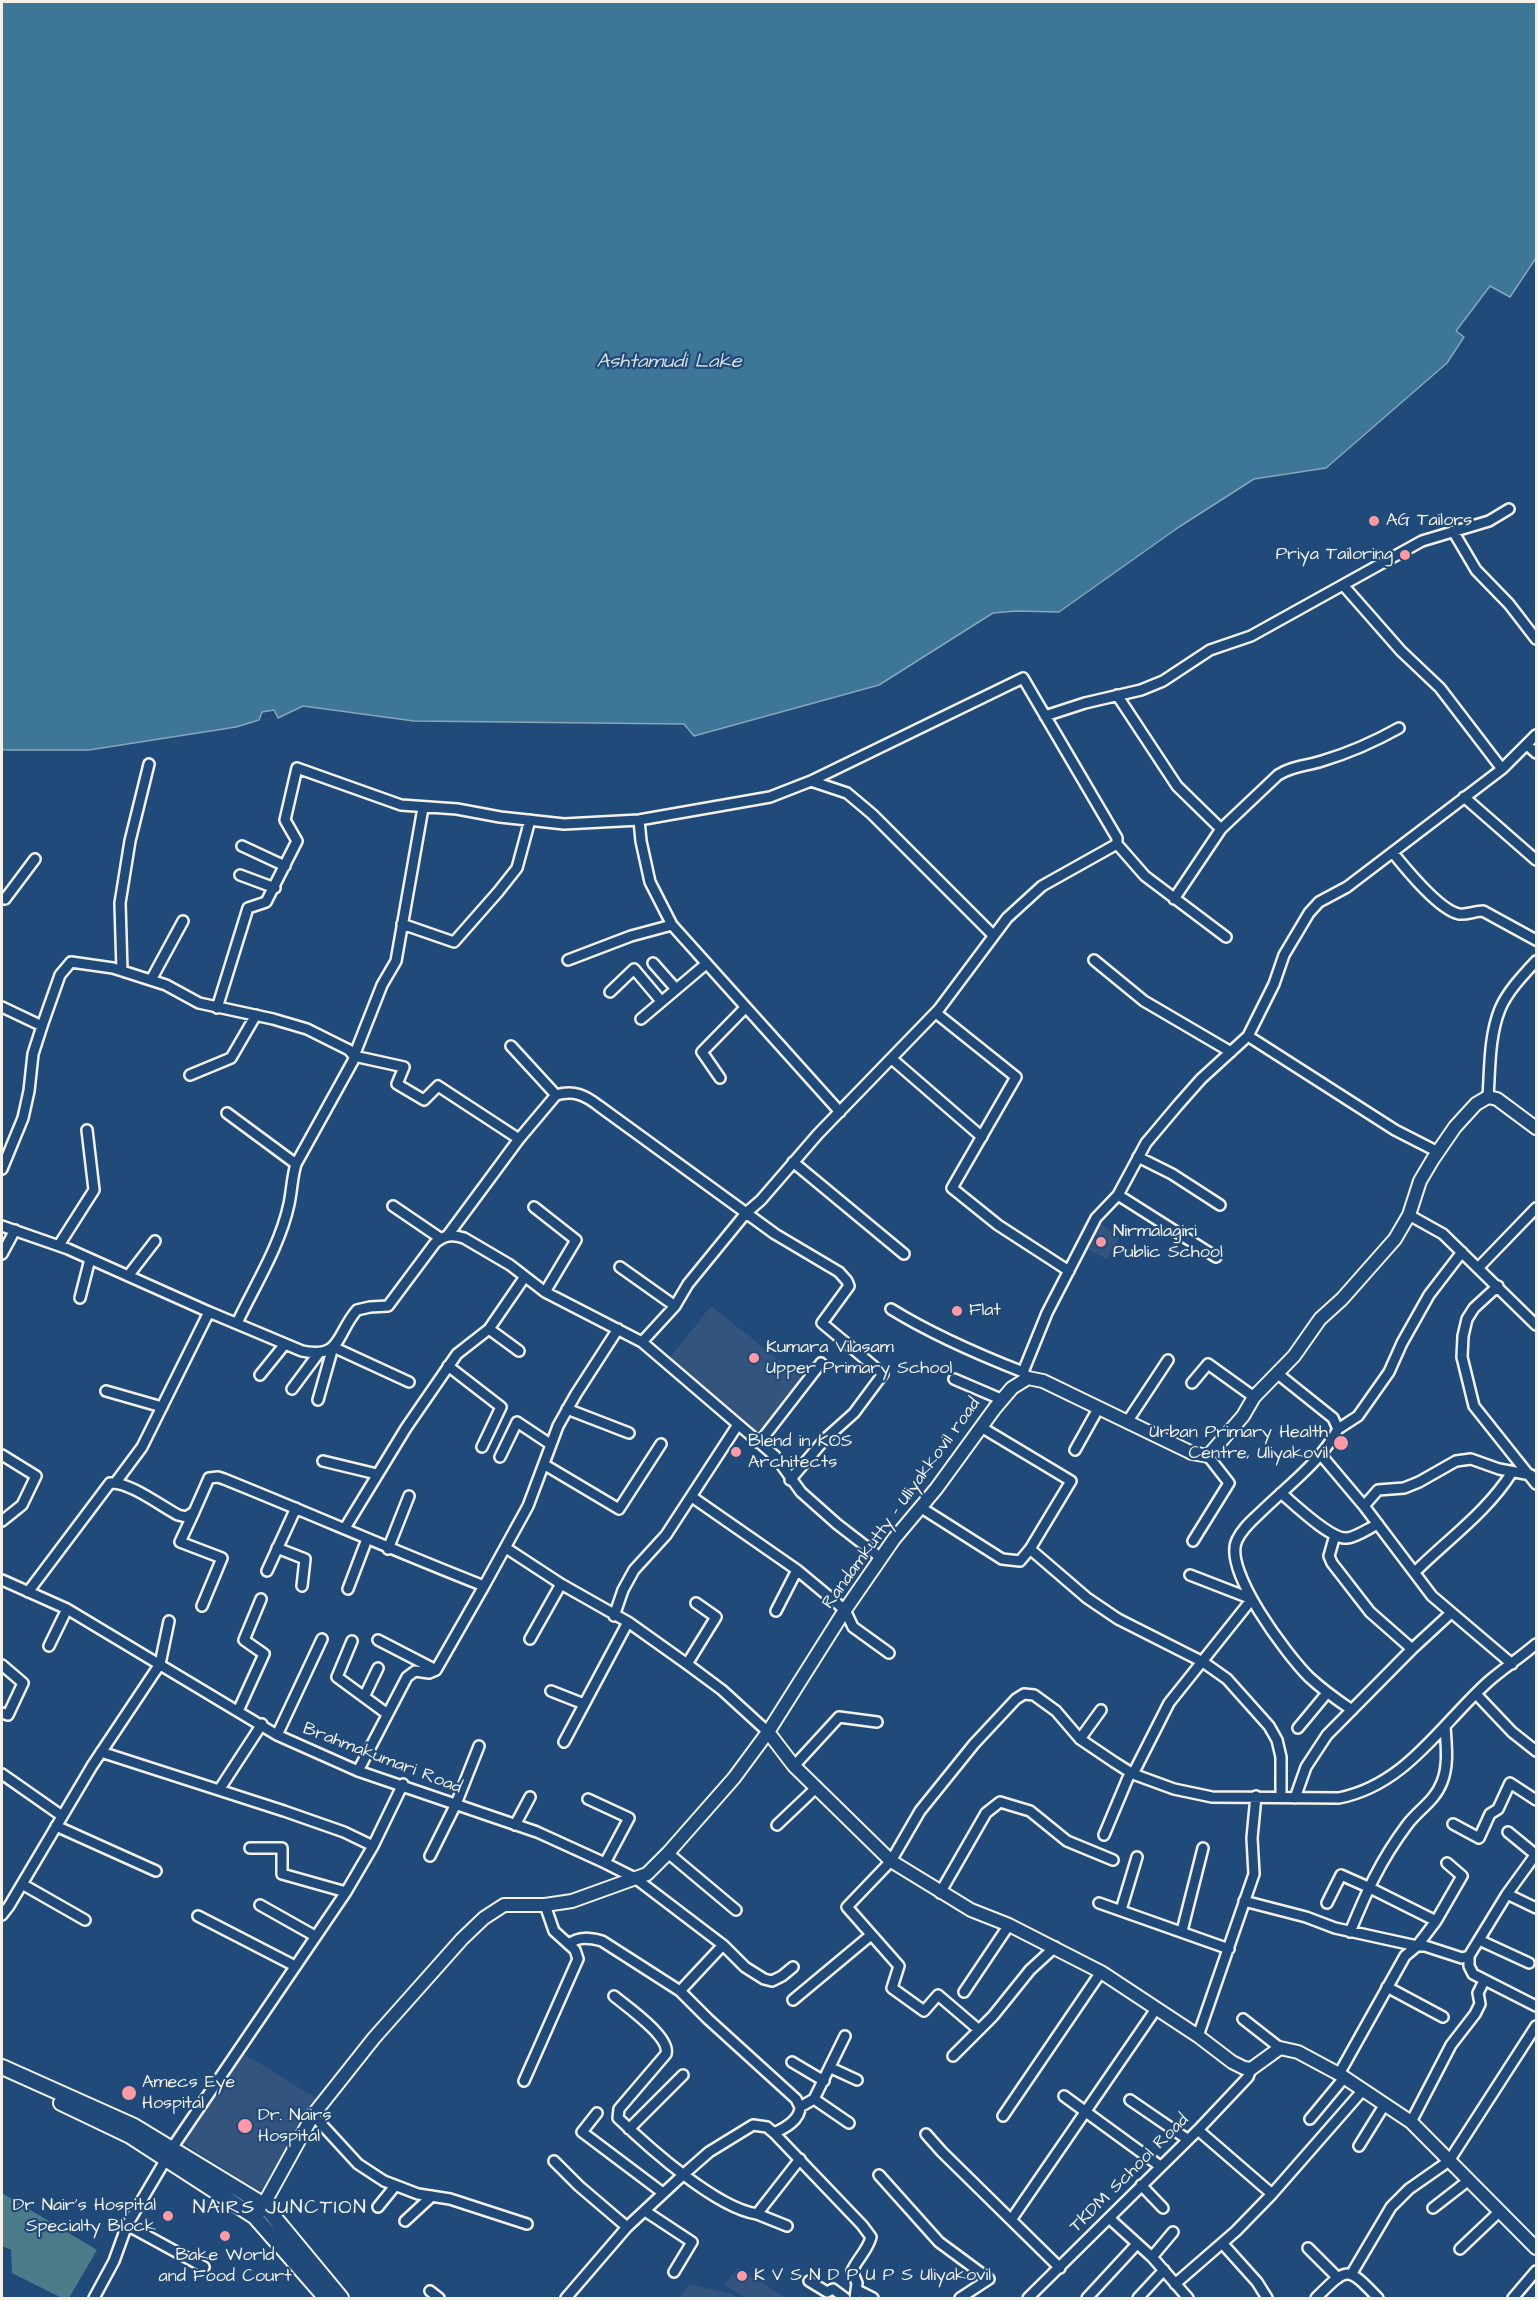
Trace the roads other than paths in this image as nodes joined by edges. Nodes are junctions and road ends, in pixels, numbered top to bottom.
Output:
1 (1509, 510) dead end
2 (1453, 531) junction
3 (1343, 585) junction
4 (1536, 638) edge
5 (1117, 695) junction
6 (1045, 716) junction
7 (1399, 728) dead end
8 (1536, 735) edge
9 (1527, 745) junction
10 (1536, 753) edge
11 (149, 764) dead end
12 (1502, 770) junction
13 (811, 781) junction
14 (1464, 797) junction
15 (423, 808) junction
16 (530, 820) junction
17 (639, 820) junction
18 (1221, 829) junction
19 (1117, 844) junction
20 (242, 846) dead end
21 (1393, 853) junction
22 (35, 859) dead end
23 (1536, 860) edge
24 (285, 866) junction
25 (240, 875) dead end
26 (275, 888) junction
27 (2, 898) edge
28 (1174, 899) junction
29 (183, 921) dead end
30 (402, 924) junction
31 (672, 926) junction
32 (1536, 927) edge
33 (993, 935) junction
34 (1226, 937) dead end
35 (1532, 938) edge
36 (568, 960) dead end
37 (1094, 960) dead end
38 (1536, 961) edge
39 (653, 963) dead end
40 (706, 964) junction
41 (122, 971) junction
42 (151, 980) junction
43 (675, 989) junction
44 (610, 992) dead end
45 (662, 1001) junction
46 (2, 1008) edge
47 (217, 1008) junction
48 (745, 1008) junction
49 (936, 1013) junction
50 (256, 1015) junction
51 (641, 1019) dead end
52 (42, 1026) junction
53 (1248, 1036) junction
54 (511, 1046) dead end
55 (1230, 1052) junction
56 (354, 1056) junction
57 (892, 1059) junction
58 (190, 1075) dead end
59 (720, 1078) dead end
60 (556, 1095) junction
61 (1488, 1097) junction
62 (840, 1112) junction
63 (227, 1113) dead end
64 (1536, 1128) edge
65 (87, 1130) dead end
66 (982, 1137) junction
67 (519, 1139) junction
68 (1438, 1152) junction
69 (1138, 1157) junction
70 (794, 1162) junction
71 (296, 1164) junction
72 (2, 1169) edge
73 (1118, 1195) junction
74 (1220, 1205) dead end
75 (393, 1206) dead end
76 (534, 1207) dead end
77 (1536, 1208) edge
78 (746, 1214) junction
79 (1409, 1215) junction
80 (2, 1226) edge
81 (15, 1230) junction
82 (444, 1237) junction
83 (155, 1242) dead end
84 (59, 1245) junction
85 (1462, 1252) junction
86 (2, 1254) edge
87 (904, 1254) dead end
88 (1216, 1257) dead end
89 (90, 1259) junction
90 (620, 1267) dead end
91 (1479, 1267) junction
92 (1069, 1271) junction
93 (128, 1276) junction
94 (524, 1278) junction
95 (1498, 1286) junction
96 (545, 1292) junction
97 (80, 1298) dead end
98 (675, 1306) junction
99 (891, 1309) dead end
100 (209, 1312) junction
101 (237, 1323) junction
102 (1536, 1324) edge
103 (489, 1329) junction
104 (618, 1329) junction
105 (642, 1342) junction
106 (285, 1344) junction
107 (333, 1347) junction
108 (519, 1351) dead end
109 (318, 1354) junction
110 (1168, 1360) dead end
111 (821, 1363) dead end
112 (448, 1366) junction
113 (1278, 1374) junction
114 (260, 1375) dead end
115 (1026, 1375) junction
116 (954, 1379) dead end
117 (409, 1382) dead end
118 (1192, 1383) dead end
119 (292, 1389) dead end
120 (106, 1391) dead end
121 (1254, 1397) junction
122 (318, 1400) dead end
123 (1003, 1400) junction
124 (162, 1407) junction
125 (567, 1409) junction
126 (1098, 1409) junction
127 (1126, 1422) junction
128 (737, 1426) junction
129 (981, 1427) junction
130 (1338, 1429) junction
131 (629, 1433) dead end
132 (661, 1443) dead end
133 (759, 1443) junction
134 (550, 1444) junction
135 (482, 1447) dead end
136 (1075, 1450) dead end
137 (2, 1455) edge
138 (1320, 1455) junction
139 (1208, 1456) junction
140 (500, 1457) dead end
141 (323, 1461) dead end
142 (545, 1465) junction
143 (1512, 1472) junction
144 (377, 1474) junction
145 (1533, 1476) edge
146 (790, 1480) junction
147 (116, 1482) junction
148 (1536, 1484) edge
149 (1281, 1493) junction
150 (409, 1496) dead end
151 (692, 1497) junction
152 (1364, 1506) junction
153 (921, 1507) junction
154 (296, 1508) junction
155 (194, 1512) junction
156 (2, 1521) edge
157 (1378, 1524) junction
158 (345, 1528) junction
159 (1335, 1535) junction
160 (367, 1539) junction
161 (1193, 1541) dead end
162 (278, 1548) junction
163 (506, 1548) junction
164 (388, 1549) junction
165 (1029, 1549) junction
166 (881, 1558) junction
167 (267, 1570) dead end
168 (796, 1570) junction
169 (1415, 1572) junction
170 (1190, 1575) dead end
171 (2, 1580) edge
172 (561, 1584) junction
173 (302, 1586) dead end
174 (484, 1586) junction
175 (348, 1589) dead end
176 (28, 1592) junction
177 (261, 1599) dead end
178 (1252, 1599) junction
179 (696, 1603) dead end
180 (202, 1606) dead end
181 (68, 1609) junction
182 (844, 1610) junction
183 (776, 1611) dead end
184 (1451, 1613) junction
185 (614, 1616) junction
186 (169, 1621) dead end
187 (628, 1622) junction
188 (322, 1639) dead end
189 (530, 1639) dead end
190 (352, 1641) dead end
191 (378, 1641) dead end
192 (1536, 1644) edge
193 (50, 1646) dead end
194 (1412, 1649) junction
195 (889, 1653) dead end
196 (1203, 1662) junction
197 (160, 1664) junction
198 (687, 1664) junction
199 (1512, 1664) junction
200 (2, 1665) edge
201 (378, 1668) dead end
202 (436, 1670) junction
203 (551, 1691) dead end
204 (1327, 1693) junction
205 (1476, 1694) junction
206 (364, 1696) junction
207 (584, 1704) junction
208 (1101, 1710) dead end
209 (1352, 1710) junction
210 (238, 1711) junction
211 (2, 1713) edge
212 (386, 1713) junction
213 (877, 1722) dead end
214 (262, 1724) junction
215 (1445, 1726) junction
216 (1298, 1728) dead end
217 (768, 1732) junction
218 (277, 1735) junction
219 (1080, 1738) junction
220 (564, 1742) dead end
221 (479, 1746) dead end
222 (1536, 1751) edge
223 (101, 1752) junction
224 (794, 1766) junction
225 (358, 1771) junction
226 (1132, 1773) junction
227 (2, 1774) edge
228 (403, 1784) junction
229 (816, 1787) junction
230 (219, 1790) junction
231 (1256, 1796) junction
232 (530, 1797) dead end
233 (1281, 1797) junction
234 (1295, 1798) junction
235 (588, 1799) dead end
236 (1536, 1800) edge
237 (456, 1804) junction
238 (62, 1816) junction
239 (777, 1824) dead end
240 (1453, 1824) dead end
241 (515, 1825) junction
242 (56, 1826) junction
243 (1508, 1832) dead end
244 (1104, 1835) dead end
245 (374, 1846) junction
246 (250, 1848) dead end
247 (1203, 1848) dead end
248 (668, 1853) junction
249 (1536, 1854) edge
250 (430, 1856) dead end
251 (1137, 1857) dead end
252 (1113, 1860) dead end
253 (891, 1861) junction
254 (605, 1863) junction
255 (1447, 1863) dead end
256 (156, 1871) dead end
257 (635, 1878) junction
258 (22, 1884) junction
259 (1368, 1887) junction
260 (346, 1892) junction
261 (940, 1893) junction
262 (1507, 1894) junction
263 (1244, 1901) junction
264 (1099, 1903) dead end
265 (1327, 1903) dead end
266 (5, 1904) edge
267 (260, 1905) dead end
268 (546, 1905) junction
269 (1536, 1908) edge
270 (736, 1910) dead end
271 (1121, 1910) junction
272 (2, 1915) edge
273 (198, 1916) dead end
274 (85, 1920) dead end
275 (1436, 1921) junction
276 (1009, 1925) junction
277 (1182, 1931) junction
278 (1350, 1932) junction
279 (871, 1935) junction
280 (315, 1936) junction
281 (1479, 1941) junction
282 (569, 1944) junction
283 (723, 1945) junction
284 (1417, 1946) junction
285 (1055, 1947) junction
286 (1229, 1948) junction
287 (1469, 1956) junction
288 (1529, 1963) dead end
289 (295, 1966) junction
290 (793, 1967) dead end
291 (1101, 1972) junction
292 (1484, 1981) junction
293 (1387, 1987) junction
294 (680, 1990) junction
295 (964, 1992) dead end
296 (614, 1996) dead end
297 (793, 2000) dead end
298 (1536, 2006) edge
299 (1156, 2009) junction
300 (1443, 2017) dead end
301 (1243, 2019) dead end
302 (1536, 2026) edge
303 (979, 2030) junction
304 (845, 2036) dead end
305 (1198, 2036) junction
306 (1280, 2048) junction
307 (954, 2056) dead end
308 (792, 2062) dead end
309 (2, 2067) edge
310 (831, 2068) junction
311 (1251, 2069) junction
312 (682, 2075) dead end
313 (1341, 2076) junction
314 (2, 2077) edge
315 (524, 2080) dead end
316 (857, 2080) dead end
317 (824, 2081) junction
318 (1363, 2090) junction
319 (1064, 2096) dead end
320 (814, 2099) junction
321 (1130, 2100) dead end
322 (1385, 2104) junction
323 (800, 2107) junction
324 (597, 2112) dead end
325 (1086, 2112) junction
326 (312, 2115) junction
327 (1004, 2116) dead end
328 (1310, 2120) dead end
329 (1411, 2122) junction
330 (849, 2123) dead end
331 (628, 2129) junction
332 (1198, 2130) junction
333 (774, 2133) junction
334 (926, 2134) dead end
335 (1187, 2139) junction
336 (1359, 2146) dead end
337 (169, 2154) junction
338 (800, 2160) junction
339 (554, 2161) dead end
340 (1449, 2162) junction
341 (1160, 2166) junction
342 (684, 2174) junction
343 (879, 2175) dead end
344 (1468, 2180) junction
345 (1141, 2185) junction
346 (395, 2186) junction
347 (663, 2193) junction
348 (1272, 2194) junction
349 (432, 2196) junction
350 (264, 2205) junction
351 (378, 2207) dead end
352 (1162, 2208) dead end
353 (1432, 2208) dead end
354 (645, 2211) junction
355 (1499, 2212) junction
356 (757, 2214) junction
357 (255, 2217) junction
358 (1109, 2218) junction
359 (1011, 2220) junction
360 (405, 2221) dead end
361 (527, 2224) dead end
362 (127, 2225) junction
363 (787, 2226) dead end
364 (627, 2227) junction
365 (1173, 2232) dead end
366 (1222, 2243) junction
367 (1136, 2245) junction
368 (1308, 2248) dead end
369 (1536, 2248) edge
370 (1460, 2249) dead end
371 (1152, 2257) junction
372 (204, 2266) dead end
373 (1060, 2268) junction
374 (1164, 2270) junction
375 (1536, 2271) edge
376 (674, 2272) dead end
377 (1352, 2273) junction
378 (1338, 2278) junction
379 (809, 2282) dead end
380 (1175, 2284) junction
381 (430, 2290) dead end
382 (856, 2294) edge
383 (1182, 2296) edge
384 (94, 2298) edge
385 (326, 2298) edge
386 (341, 2298) edge
387 (439, 2298) edge
388 (566, 2298) edge
389 (845, 2298) edge
390 (873, 2298) edge
391 (960, 2298) edge
392 (1028, 2298) edge
393 (1087, 2298) edge
394 (1138, 2298) edge
395 (1267, 2298) edge
396 (1316, 2298) edge
397 (1378, 2298) edge
398 (1514, 2298) edge

1 - 2 street
2 - 3 street
2 - 4 street
3 - 5 street
3 - 12 street
5 - 6 street
5 - 18 street
6 - 13 street
6 - 19 street
7 - 18 street
8 - 9 street
9 - 10 street
9 - 12 street
11 - 41 street
12 - 14 street
13 - 17 street
13 - 33 street
14 - 21 street
14 - 23 street
15 - 16 street
15 - 24 street
15 - 30 street
16 - 17 street
16 - 30 street
17 - 31 street
18 - 28 street
19 - 28 street
19 - 33 street
20 - 24 street
21 - 35 street
21 - 53 street
22 - 27 street
24 - 26 street
25 - 26 street
26 - 47 street
28 - 34 street
29 - 42 street
30 - 56 street
31 - 36 street
31 - 40 street
32 - 35 street
33 - 49 street
37 - 55 street
38 - 61 street
39 - 43 street
40 - 43 street
40 - 48 street
41 - 42 street
41 - 52 street
42 - 47 street
43 - 45 street
44 - 45 street
45 - 51 street
46 - 52 street
47 - 50 street
48 - 59 street
48 - 62 street
49 - 57 street
49 - 66 street
50 - 56 street
50 - 58 street
52 - 72 street
53 - 55 street
53 - 68 street
54 - 60 street
55 - 69 street
56 - 67 street
56 - 71 street
57 - 62 street
57 - 66 street
60 - 67 street
60 - 78 street
61 - 64 street
61 - 68 street
62 - 70 street
63 - 71 street
65 - 84 street
66 - 92 street
67 - 82 street
68 - 79 street
69 - 73 street
69 - 74 street
70 - 78 street
70 - 87 street
71 - 101 street
73 - 88 street
73 - 92 street
75 - 82 street
76 - 96 street
77 - 91 street
78 - 98 street
78 - 146 street
79 - 85 street
79 - 113 street
80 - 81 street
81 - 84 street
81 - 86 street
82 - 94 street
82 - 107 street
83 - 93 street
84 - 89 street
85 - 91 street
85 - 130 street
89 - 93 street
89 - 97 street
90 - 98 street
91 - 95 street
92 - 115 street
93 - 100 street
94 - 96 street
94 - 103 street
95 - 102 street
95 - 145 street
96 - 104 street
98 - 105 street
99 - 115 street
100 - 101 street
100 - 124 street
101 - 106 street
103 - 108 street
103 - 112 street
104 - 105 street
104 - 125 street
105 - 128 street
106 - 109 street
106 - 114 street
107 - 109 street
107 - 117 street
107 - 122 street
109 - 119 street
110 - 127 street
111 - 133 street
112 - 135 street
112 - 144 street
113 - 121 street
113 - 130 street
115 - 123 street, Randamkutty - Uliyakkovil road
115 - 126 street
116 - 123 street
118 - 121 street
120 - 124 street
121 - 139 street
123 - 129 street, Randamkutty - Uliyakkovil road
124 - 147 street
125 - 131 street
125 - 134 street
126 - 127 street
126 - 136 street
127 - 139 street
128 - 133 street
128 - 151 street
129 - 153 street, Randamkutty - Uliyakkovil road
129 - 165 street
130 - 138 street
132 - 142 street
133 - 146 street
134 - 140 street
134 - 142 street
137 - 156 street
138 - 149 street
138 - 152 street
139 - 161 street
141 - 144 street
142 - 163 street
143 - 145 street
143 - 152 street
143 - 169 street
144 - 158 street
145 - 148 street
146 - 166 street
147 - 155 street
147 - 176 street
149 - 159 street
149 - 178 street
150 - 164 street
151 - 168 street
151 - 185 street
152 - 157 street
153 - 165 street
153 - 166 street, Randamkutty - Uliyakkovil road
154 - 155 street
154 - 158 street
154 - 162 street
155 - 180 street
157 - 159 street
157 - 169 street
158 - 160 street
159 - 194 street
160 - 164 street
160 - 175 street
162 - 167 street
162 - 173 street
163 - 172 street
163 - 174 street
164 - 174 street
165 - 196 street
166 - 182 street, Randamkutty - Uliyakkovil road
168 - 182 street
168 - 183 street
169 - 184 street
170 - 178 street
171 - 176 street, Brahmakumari Road
172 - 185 street
172 - 189 street
174 - 202 street
176 - 181 street, Brahmakumari Road
177 - 210 street
178 - 196 street
178 - 204 street
179 - 198 street
181 - 193 street
181 - 197 street, Brahmakumari Road
182 - 195 street
182 - 217 street, Randamkutty - Uliyakkovil road
184 - 194 street
184 - 199 street
185 - 187 street
186 - 197 street
187 - 198 street
187 - 207 street
188 - 218 street
190 - 206 street
191 - 202 street
192 - 199 street
194 - 209 street
196 - 226 street
196 - 233 street
197 - 210 street, Brahmakumari Road
197 - 223 street
198 - 217 street
199 - 205 street
200 - 211 street
201 - 206 street
202 - 212 street
203 - 207 street
204 - 209 street
204 - 216 street
205 - 215 street
205 - 222 street
206 - 212 street
207 - 220 street
208 - 219 street
209 - 234 street
210 - 214 street, Brahmakumari Road
212 - 225 street
213 - 224 street
214 - 218 street, Brahmakumari Road
214 - 230 street
215 - 234 street
215 - 259 street
217 - 224 street
217 - 248 street, Randamkutty - Uliyakkovil road
218 - 225 street, Brahmakumari Road
219 - 226 street
219 - 253 street
221 - 237 street
223 - 230 street
223 - 238 street
224 - 229 street
225 - 228 street, Brahmakumari Road
226 - 231 street
226 - 244 street
227 - 238 street
228 - 237 street, Brahmakumari Road
228 - 245 street
229 - 239 street
229 - 253 street
230 - 245 street
231 - 233 street
231 - 263 street
232 - 241 street
233 - 234 street
235 - 254 street
236 - 240 street
237 - 241 street, Brahmakumari Road
237 - 250 street
238 - 242 street
241 - 254 street, Brahmakumari Road
242 - 256 street
242 - 258 street
243 - 249 street
245 - 260 street
246 - 260 street
247 - 277 street
248 - 257 street, Randamkutty - Uliyakkovil road
248 - 270 street
249 - 262 street
251 - 271 street
252 - 261 street
253 - 261 street
253 - 279 street
254 - 257 street, Brahmakumari Road
255 - 275 street
257 - 268 street, Randamkutty - Uliyakkovil road
257 - 283 street, Brahmakumari Road
258 - 266 street
258 - 274 street
259 - 265 street
259 - 275 street
259 - 278 street
260 - 280 street
261 - 276 street
262 - 269 street
262 - 281 street
263 - 278 street
263 - 286 street
264 - 271 street
266 - 272 street
267 - 280 street
268 - 282 street
268 - 326 street, Randamkutty - Uliyakkovil road
271 - 277 street
273 - 289 street
275 - 284 street
276 - 285 street
276 - 295 street
277 - 286 street
278 - 284 street
279 - 297 street
279 - 303 street
280 - 289 street
281 - 287 street
281 - 288 street
282 - 294 street
282 - 315 street
283 - 290 street, Brahmakumari Road
283 - 294 street
284 - 287 street
284 - 293 street
285 - 291 street
285 - 303 street
286 - 305 street
287 - 292 street
289 - 337 street
291 - 299 street
291 - 327 street
292 - 298 street
292 - 329 street
293 - 300 street
293 - 313 street
294 - 323 street
296 - 331 street
299 - 305 street
299 - 325 street
301 - 306 street
302 - 340 street
303 - 307 street
304 - 310 street
305 - 311 street
306 - 311 street
306 - 313 street
308 - 317 street
309 - 337 main road
310 - 316 street
310 - 317 street
311 - 332 street, TKDM School Road
312 - 331 street
313 - 318 street
313 - 328 street
314 - 337 main road
317 - 320 street
318 - 322 street
318 - 348 street
319 - 325 street
320 - 323 street
320 - 330 street
321 - 335 street
322 - 329 street
322 - 336 street
323 - 333 street
324 - 347 street
325 - 341 street
325 - 359 street
326 - 346 street
326 - 350 street, Randamkutty - Uliyakkovil road
329 - 340 street
331 - 342 street
332 - 335 street, TKDM School Road
332 - 348 street
333 - 338 street
333 - 342 street
334 - 359 street
335 - 341 street, TKDM School Road
337 - 350 main road
337 - 357 main road
337 - 362 street
338 - 356 street
338 - 382 street
339 - 364 street
340 - 344 street
340 - 377 street
341 - 345 street, TKDM School Road
342 - 347 street
342 - 356 street
343 - 391 street
344 - 353 street
344 - 355 street
345 - 352 street
345 - 358 street, TKDM School Road
346 - 349 street
346 - 351 street
347 - 354 street
348 - 366 street
349 - 360 street
349 - 361 street
350 - 357 street, Randamkutty - Uliyakkovil road
350 - 386 main road
354 - 364 street
354 - 376 street
355 - 369 street
355 - 370 street
356 - 363 street
357 - 385 main road
358 - 367 street
358 - 373 street, TKDM School Road
359 - 373 street
362 - 372 street
362 - 384 street
364 - 388 street
365 - 371 street
366 - 380 street
366 - 395 street
367 - 371 street
367 - 393 street
368 - 378 street
371 - 374 street
373 - 392 street, TKDM School Road
374 - 380 street
374 - 394 street
375 - 398 street
377 - 378 street
377 - 397 street
378 - 396 street
379 - 389 street
380 - 383 street
381 - 387 street
382 - 390 street

